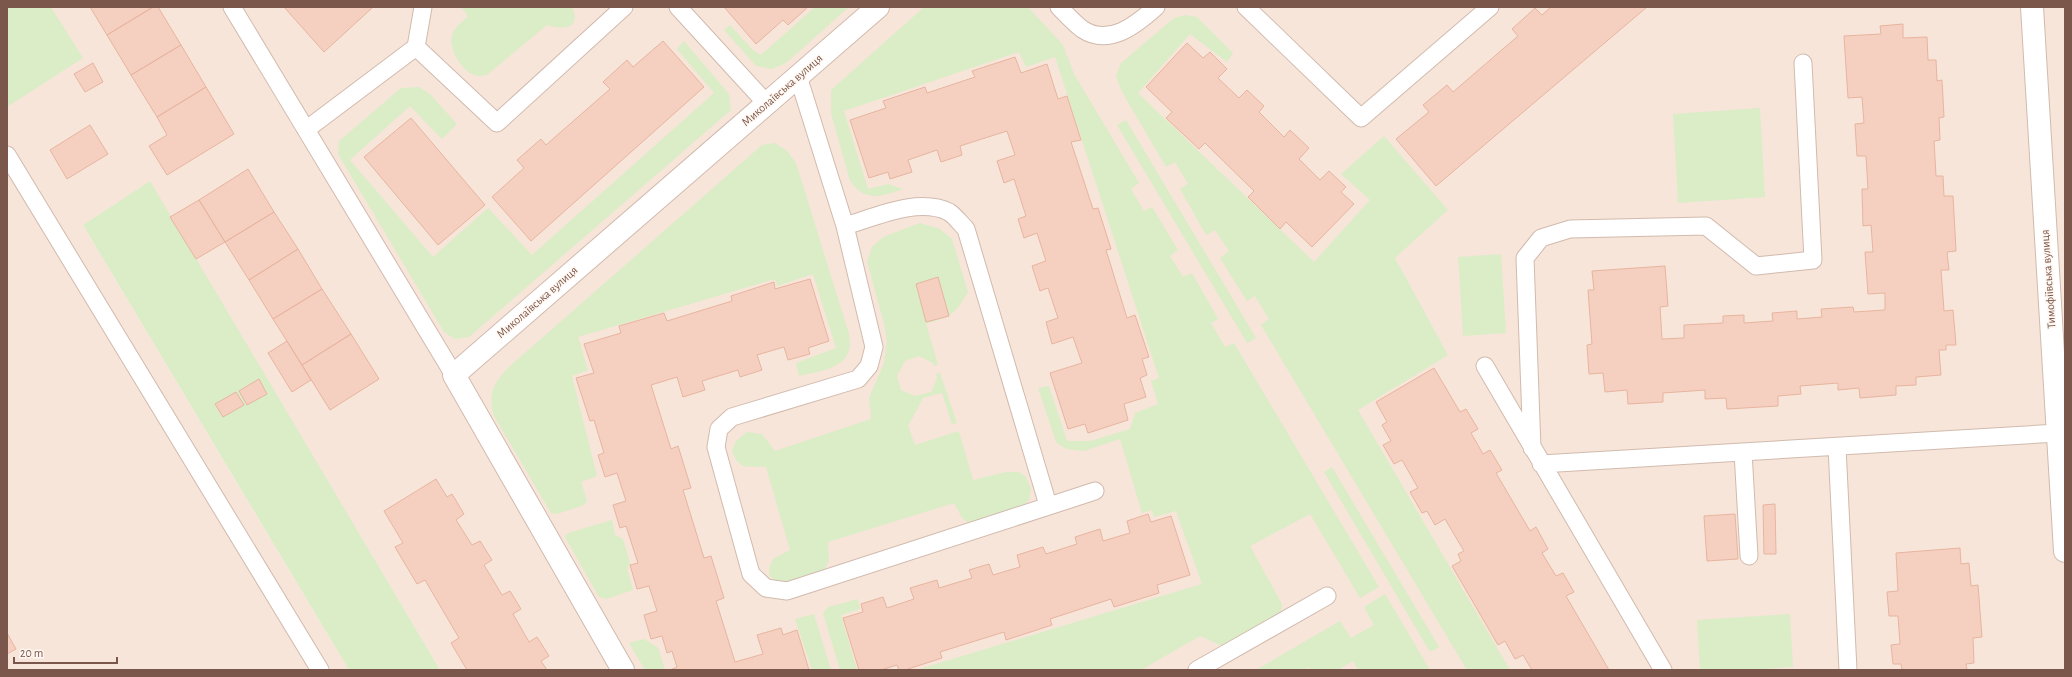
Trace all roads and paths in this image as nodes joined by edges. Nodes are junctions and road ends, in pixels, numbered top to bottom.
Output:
1 (232, 7) edge
2 (423, 7) edge
3 (678, 7) edge
4 (878, 7) edge
5 (1059, 7) edge
6 (1156, 7) edge
7 (1246, 7) edge
8 (1490, 7) edge
9 (2032, 7) edge
10 (615, 10) edge
11 (416, 48) junction
12 (1804, 62) dead end
13 (798, 76) junction
14 (766, 103) junction
15 (307, 129) junction
16 (7, 155) edge
17 (845, 226) junction
18 (1485, 366) dead end
19 (454, 375) junction
20 (2058, 433) junction
21 (1837, 447) junction
22 (1532, 448) junction
23 (1743, 452) junction
24 (1541, 464) junction
25 (1095, 491) dead end
26 (1048, 505) junction
27 (2065, 551) edge
28 (1748, 556) dead end
29 (1327, 596) dead end
30 (320, 670) edge
31 (623, 670) edge
32 (1197, 670) edge
33 (1663, 670) edge
34 (1848, 670) edge

1 - 15 lane
2 - 11 lane
3 - 14 lane
4 - 13 street, Миколаївська вулиця
5 - 6 lane
7 - 8 lane
9 - 20 street, Тимофіївська вулиця
10 - 11 lane
11 - 15 lane
12 - 22 lane
13 - 14 street, Миколаївська вулиця
13 - 17 lane
14 - 19 street, Миколаївська вулиця
15 - 19 lane
16 - 30 lane
17 - 26 lane
17 - 26 lane
18 - 22 lane
19 - 31 street
20 - 21 lane
20 - 27 street, Тимофіївська вулиця
21 - 23 lane
21 - 34 lane
22 - 24 lane
23 - 24 lane
23 - 28 lane
24 - 33 lane
25 - 26 lane
29 - 32 lane

